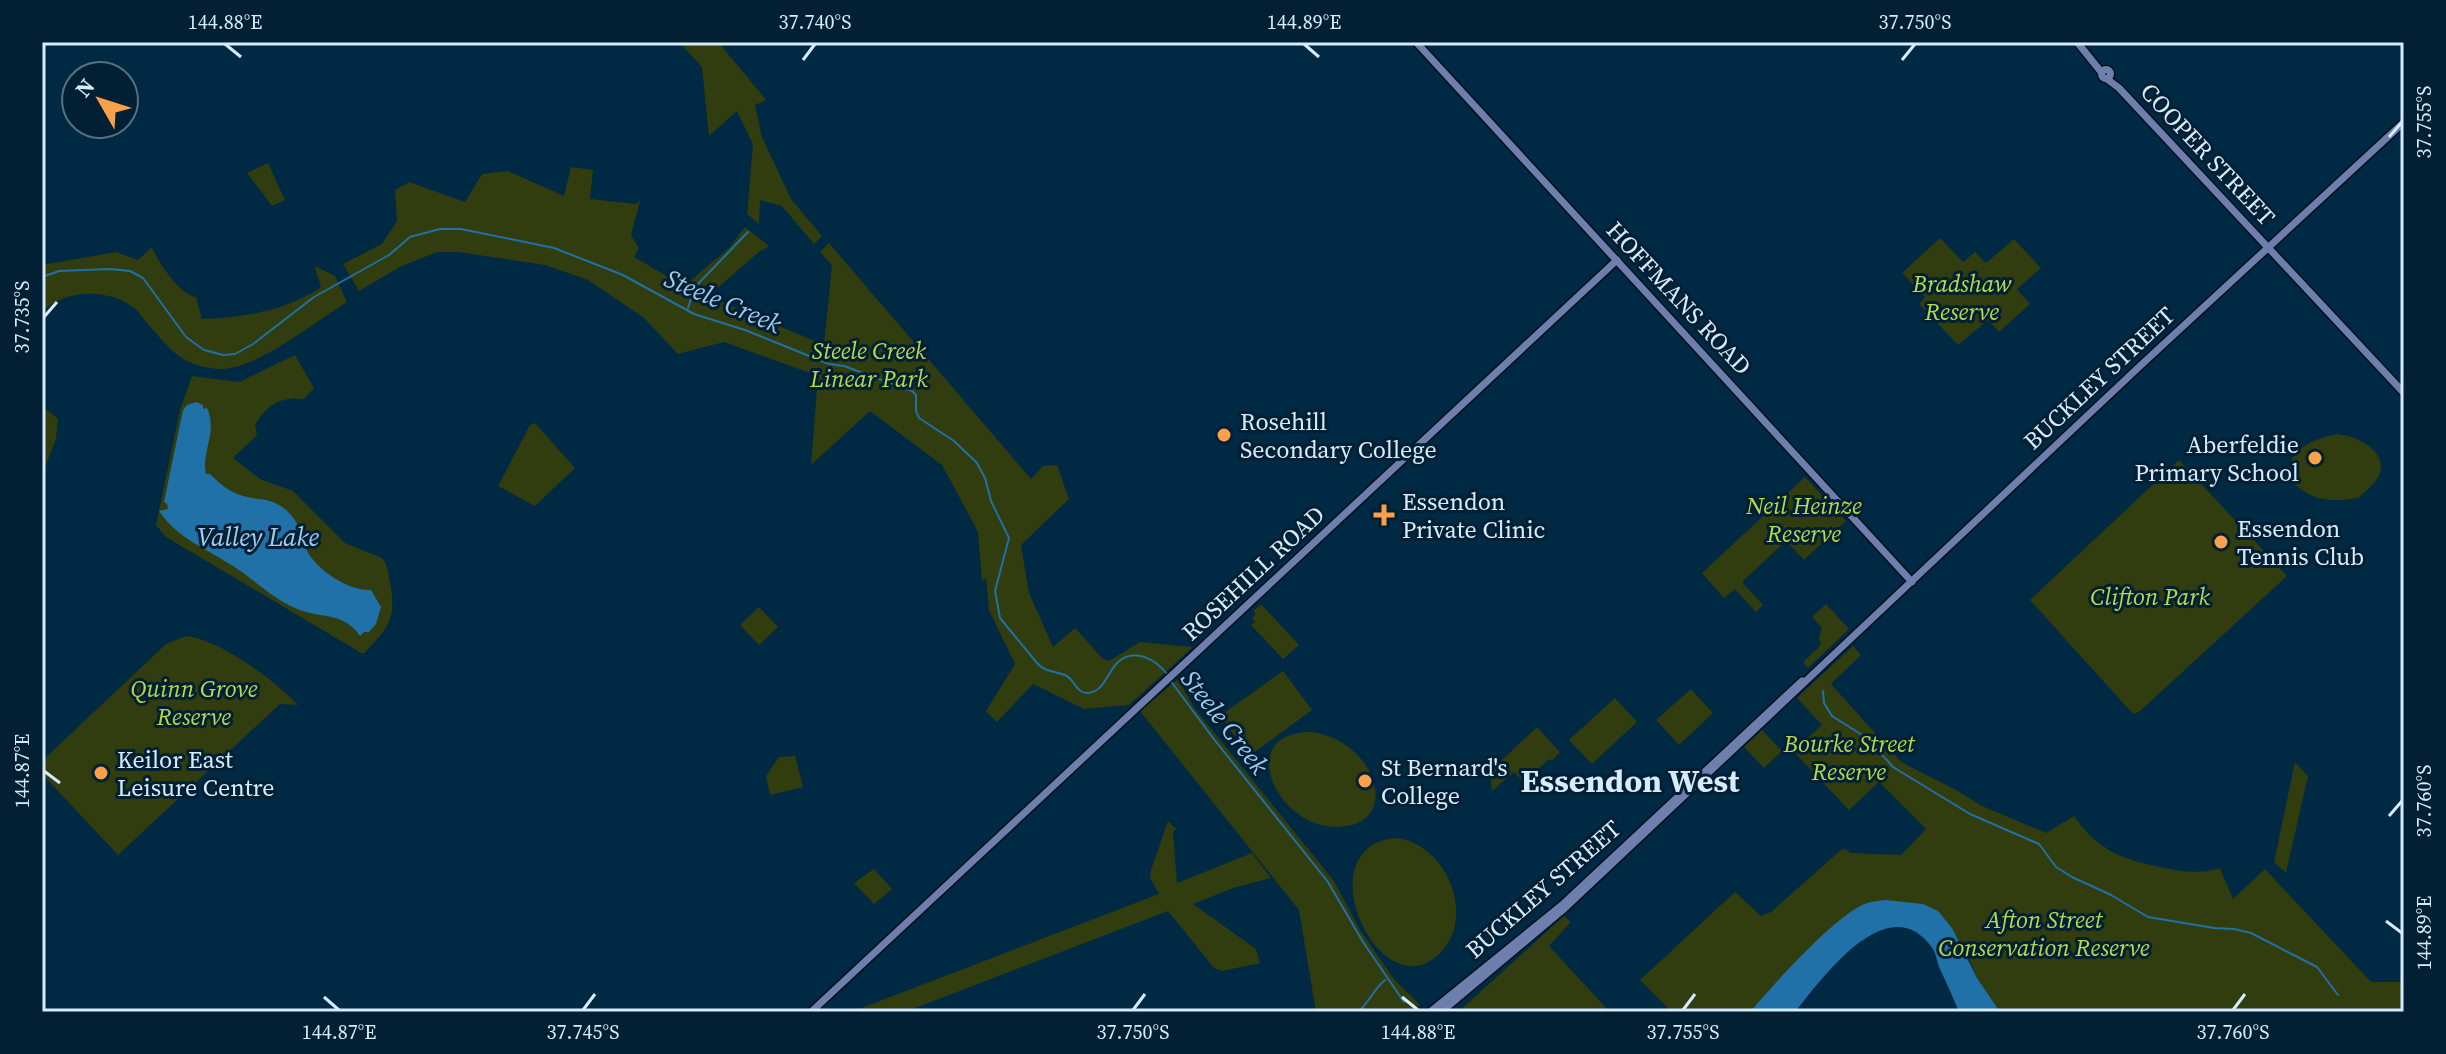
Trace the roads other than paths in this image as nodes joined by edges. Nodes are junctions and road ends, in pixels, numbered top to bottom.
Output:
1 (1416, 42) edge
2 (2077, 42) edge
3 (2404, 122) edge
4 (2268, 247) junction
5 (1617, 260) junction
6 (2404, 393) edge
7 (1912, 582) junction
8 (1563, 906) junction
9 (811, 1012) edge
10 (1430, 1012) edge
11 (1441, 1012) edge

1 - 5 main road, HOFFMANS ROAD
2 - 4 main road, COOPER STREET
3 - 4 main road, BUCKLEY STREET
4 - 6 main road, COOPER STREET
4 - 7 main road, BUCKLEY STREET
5 - 7 main road, HOFFMANS ROAD
5 - 9 main road, ROSEHILL ROAD
7 - 8 main road, BUCKLEY STREET
8 - 10 main road, BUCKLEY STREET
8 - 11 main road, BUCKLEY STREET

